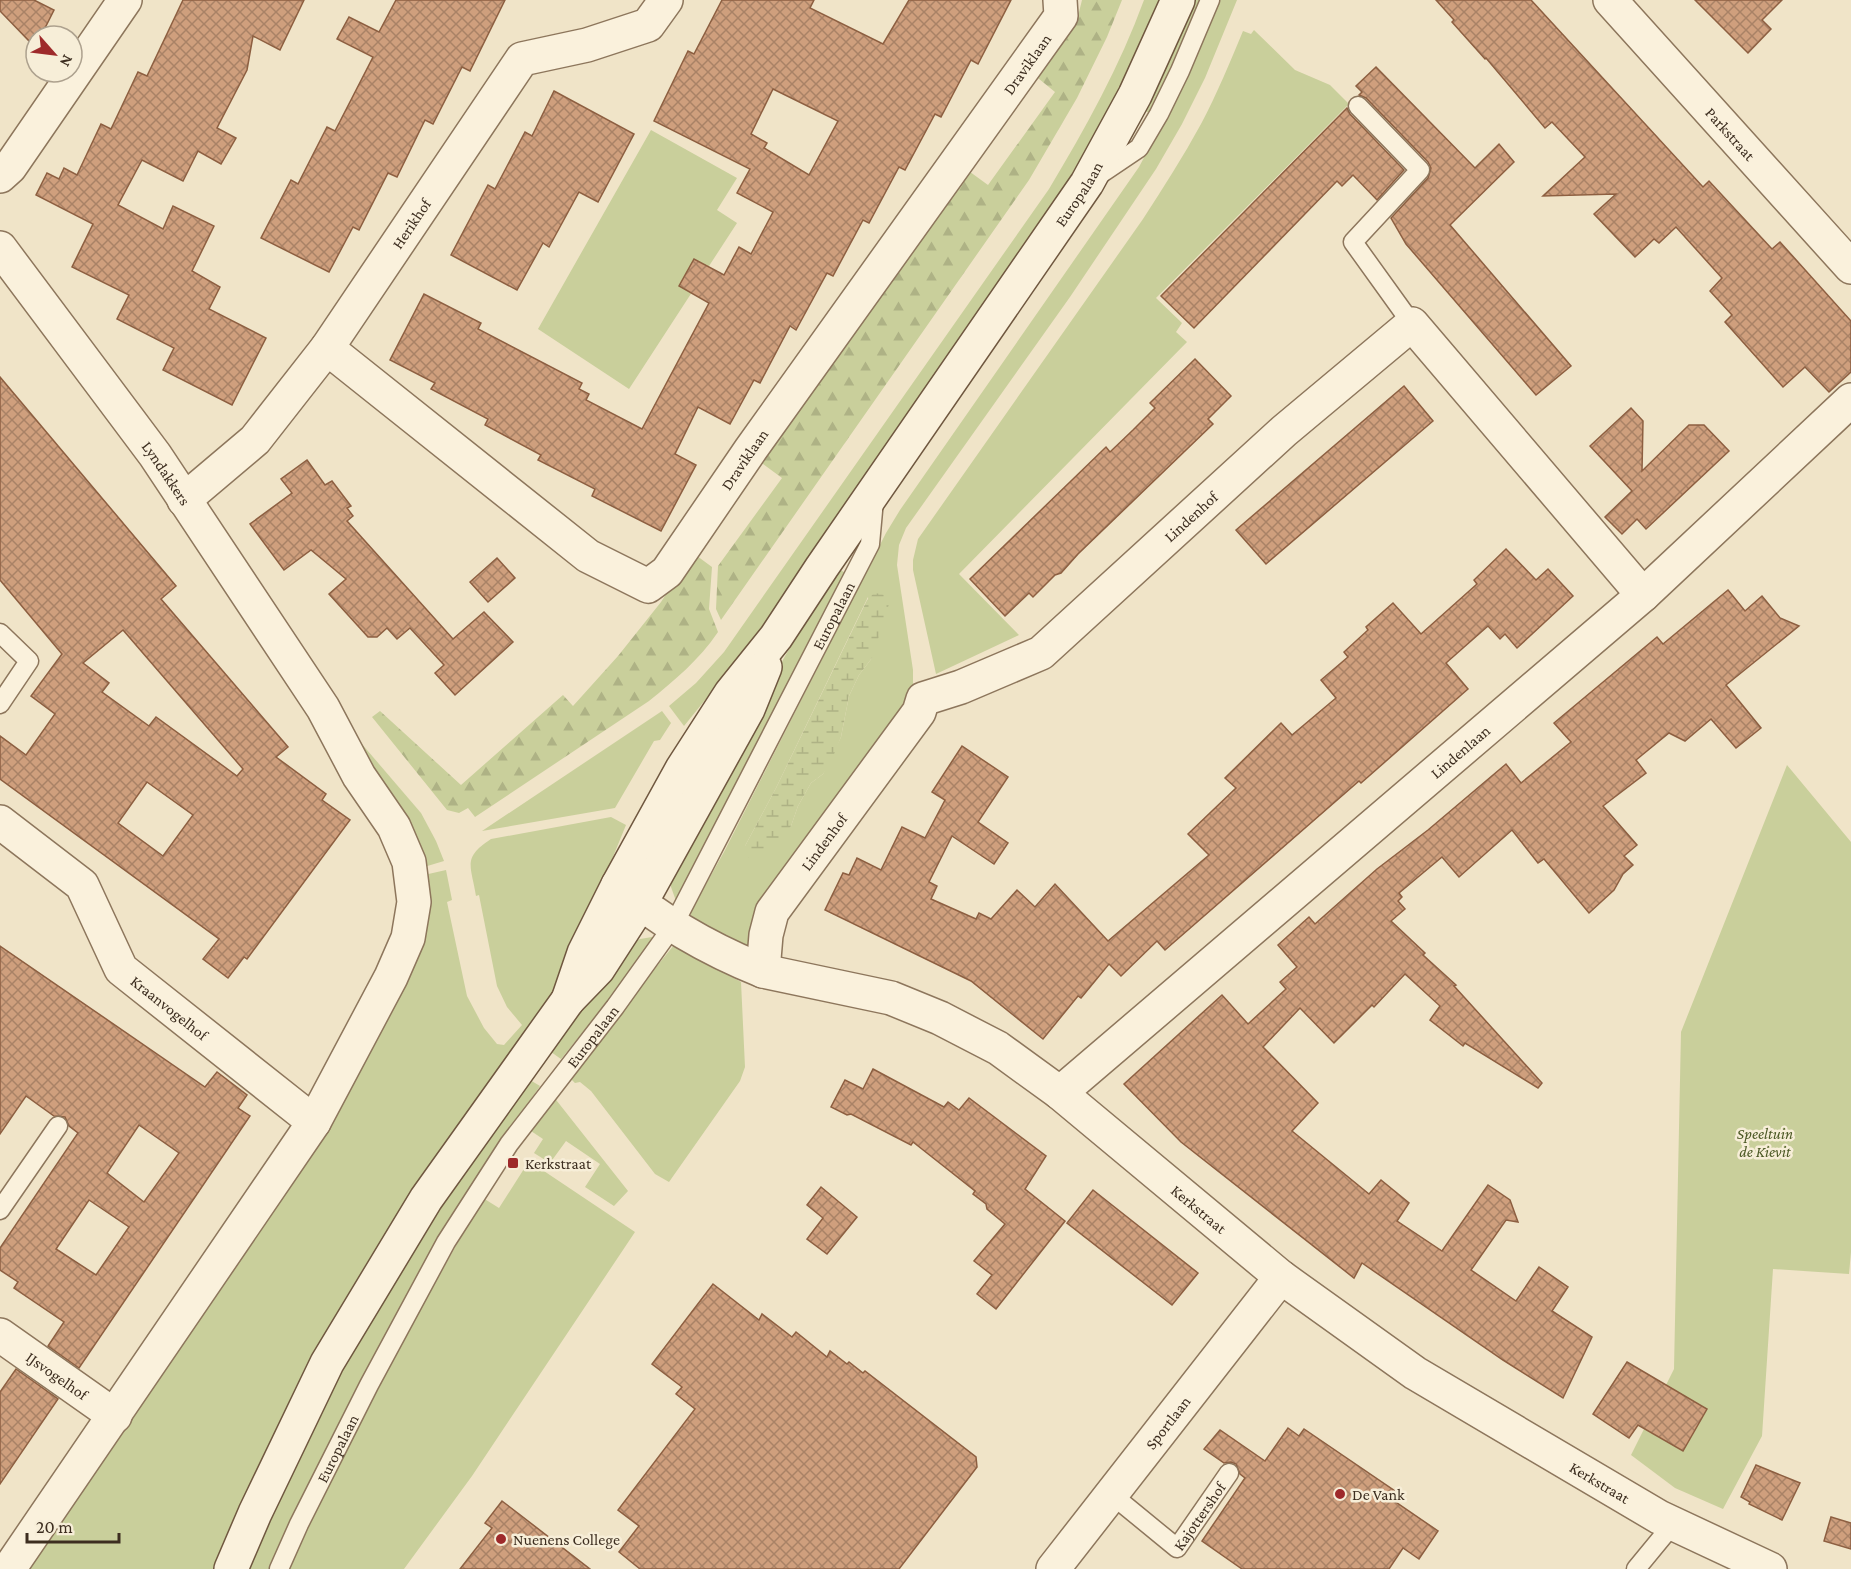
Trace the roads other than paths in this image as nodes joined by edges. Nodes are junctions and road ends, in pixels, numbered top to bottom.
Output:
1 (125, 0) edge
2 (666, 0) edge
3 (1060, 0) edge
4 (1210, 0) edge
5 (1610, 0) edge
6 (1177, 1) edge
7 (1358, 106) dead end
8 (0, 176) edge
9 (1087, 183) junction
10 (0, 248) edge
11 (1851, 267) edge
12 (1412, 324) junction
13 (327, 348) junction
14 (1851, 400) edge
15 (875, 490) junction
16 (184, 500) junction
17 (1643, 595) junction
18 (0, 633) edge
19 (0, 704) edge
20 (0, 822) edge
21 (629, 895) junction
22 (674, 926) junction
23 (763, 971) junction
24 (1060, 1093) junction
25 (314, 1122) junction
26 (57, 1125) dead end
27 (0, 1210) edge
28 (1281, 1277) junction
29 (0, 1335) edge
30 (115, 1416) junction
31 (1229, 1473) dead end
32 (1111, 1494) junction
33 (1673, 1524) junction
34 (9, 1569) edge
35 (231, 1569) edge
36 (279, 1569) edge
37 (1053, 1569) edge
38 (1636, 1569) edge
39 (1770, 1569) edge

1 - 8 street
2 - 13 street, Herikhof
3 - 13 street, Draviklaan
4 - 9 lane
5 - 11 street, Parkstraat
6 - 9 street, Europalaan
7 - 12 lane
9 - 15 street, Europalaan
10 - 16 street, Lyndakkers
12 - 17 street
12 - 23 street, Lindenhof
13 - 16 street, Herikhof
14 - 17 street, Lindenlaan
15 - 21 street, Europalaan
15 - 22 lane, Europalaan
16 - 25 street, Lyndakkers
17 - 24 street, Lindenlaan
18 - 19 lane
20 - 25 street, Kraanvogelhof
21 - 22 street, Kerkstraat
21 - 35 street, Europalaan
22 - 23 street, Kerkstraat
22 - 36 lane, Europalaan
23 - 24 street, Kerkstraat
24 - 28 street, Kerkstraat
25 - 30 street
26 - 27 lane
28 - 32 street, Sportlaan
28 - 33 street, Kerkstraat
29 - 30 street, IJsvogelhof
30 - 34 street
31 - 32 lane, Kajottershof
32 - 37 street, Sportlaan
33 - 38 lane
33 - 39 street, Kerkstraat

